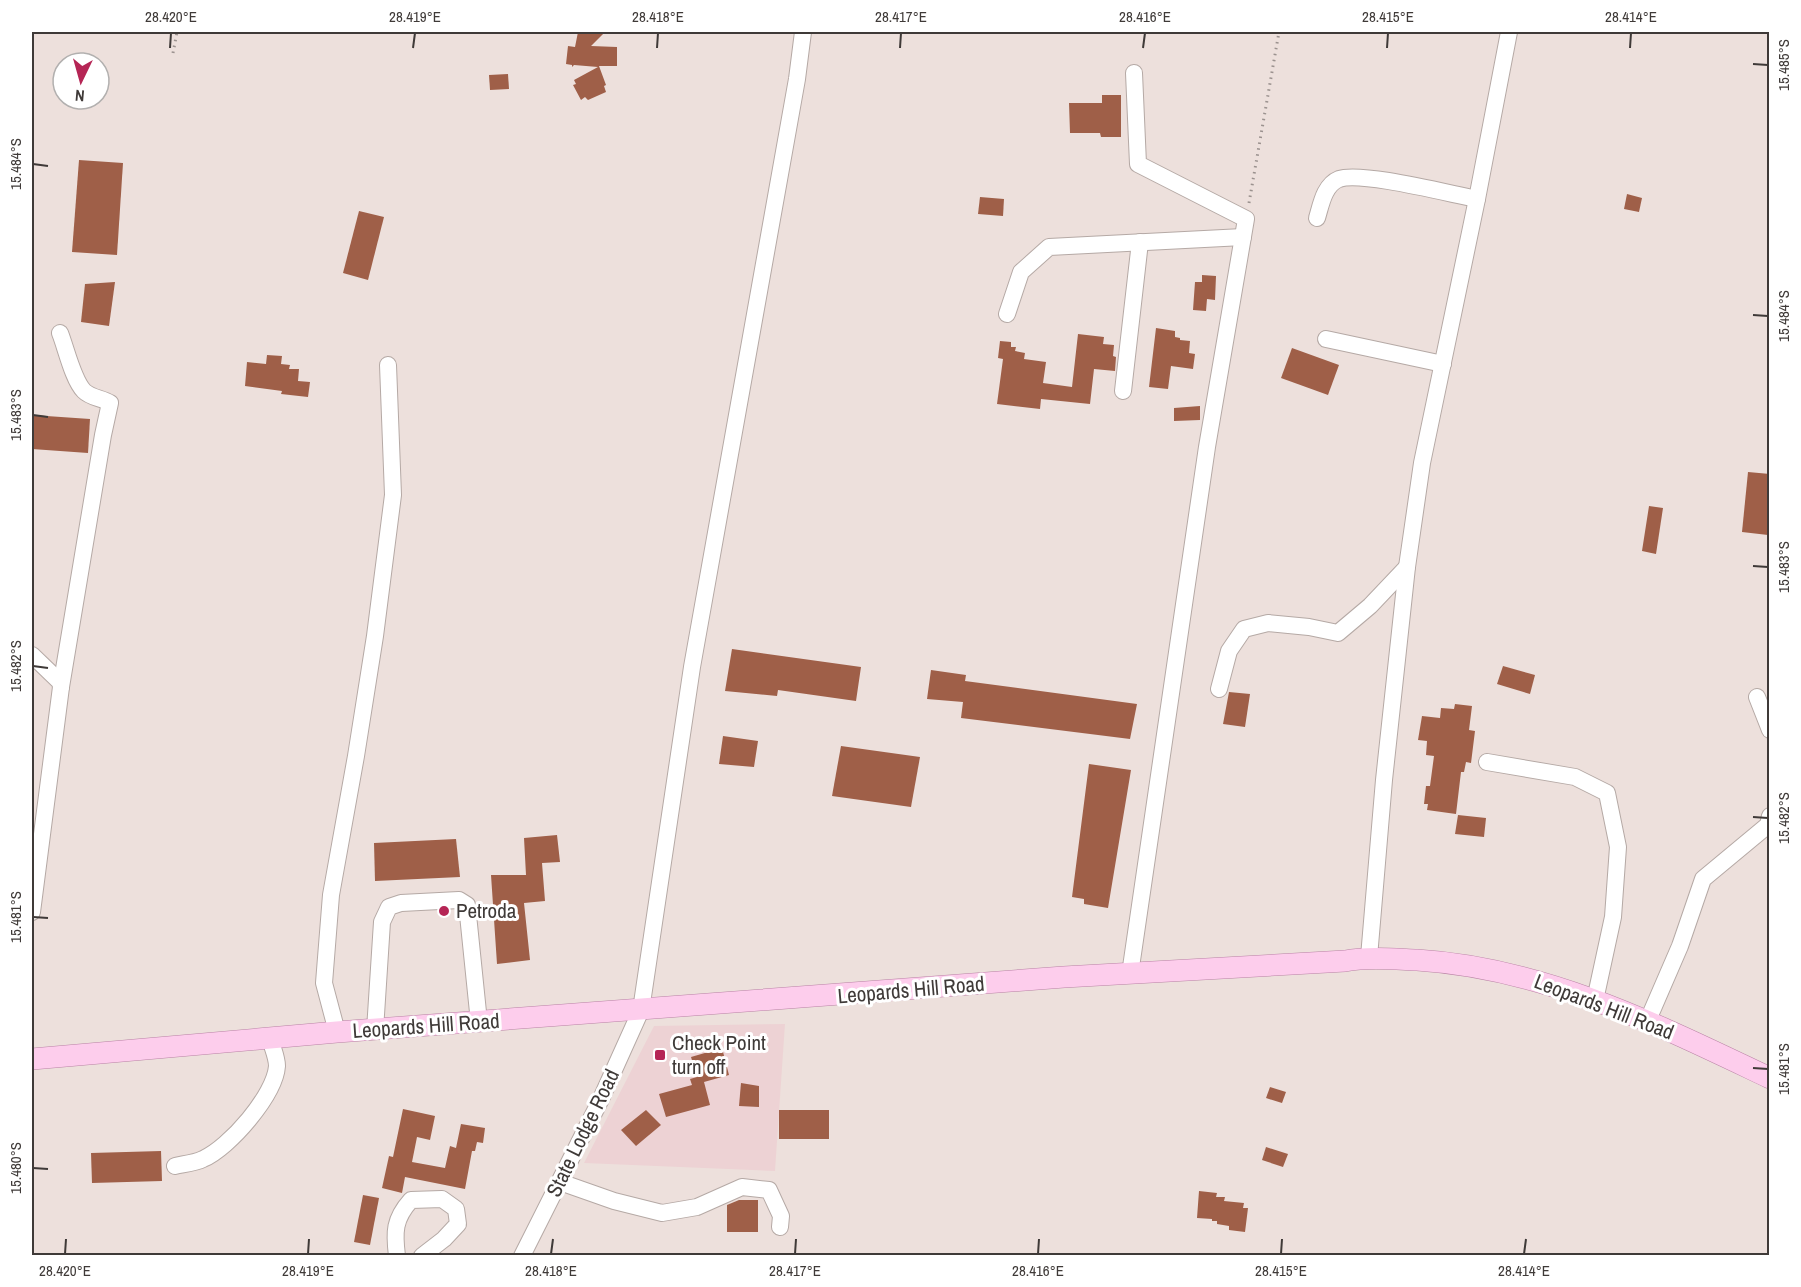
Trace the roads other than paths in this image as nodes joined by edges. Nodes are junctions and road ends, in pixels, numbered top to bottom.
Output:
1 (803, 32) edge
2 (1509, 32) edge
3 (1134, 73) dead end
4 (1477, 200) junction
5 (1317, 218) dead end
6 (1243, 237) junction
7 (1140, 242) junction
8 (1007, 314) dead end
9 (60, 333) dead end
10 (1326, 339) dead end
11 (1443, 364) junction
12 (388, 365) dead end
13 (1123, 391) dead end
14 (1407, 567) junction
15 (32, 655) edge
16 (61, 687) junction
17 (1220, 689) dead end
18 (1757, 697) dead end
19 (1770, 730) edge
20 (1487, 762) dead end
21 (1770, 816) edge
22 (35, 857) edge
23 (32, 912) edge
24 (1369, 957) junction
25 (1130, 974) junction
26 (1595, 1000) junction
27 (640, 1010) junction
28 (1648, 1020) junction
29 (479, 1022) junction
30 (375, 1030) junction
31 (337, 1032) junction
32 (270, 1038) junction
33 (32, 1059) edge
34 (1770, 1078) edge
35 (176, 1166) dead end
36 (560, 1182) junction
37 (780, 1227) dead end
38 (397, 1256) edge
39 (423, 1256) edge
40 (522, 1256) edge

1 - 27 street, State Lodge Road
2 - 4 street
3 - 6 street
4 - 5 street
4 - 11 street
6 - 7 street
6 - 25 street
7 - 8 street
7 - 13 street
9 - 16 street
10 - 11 street
11 - 14 street
12 - 31 street
14 - 17 street
14 - 24 street
15 - 16 street
16 - 22 street
18 - 19 street
20 - 26 street
21 - 28 street
22 - 23 street
24 - 25 main road, Leopards Hill Road
24 - 26 main road, Leopards Hill Road
25 - 27 main road, Leopards Hill Road
26 - 28 main road, Leopards Hill Road
27 - 29 main road, Leopards Hill Road
27 - 36 street, State Lodge Road
28 - 34 main road, Leopards Hill Road
29 - 30 main road, Leopards Hill Road
29 - 30 street
30 - 31 main road, Leopards Hill Road
31 - 32 main road, Leopards Hill Road
32 - 33 main road, Leopards Hill Road
32 - 35 street
36 - 37 street
36 - 40 street, State Lodge Road
38 - 39 street

